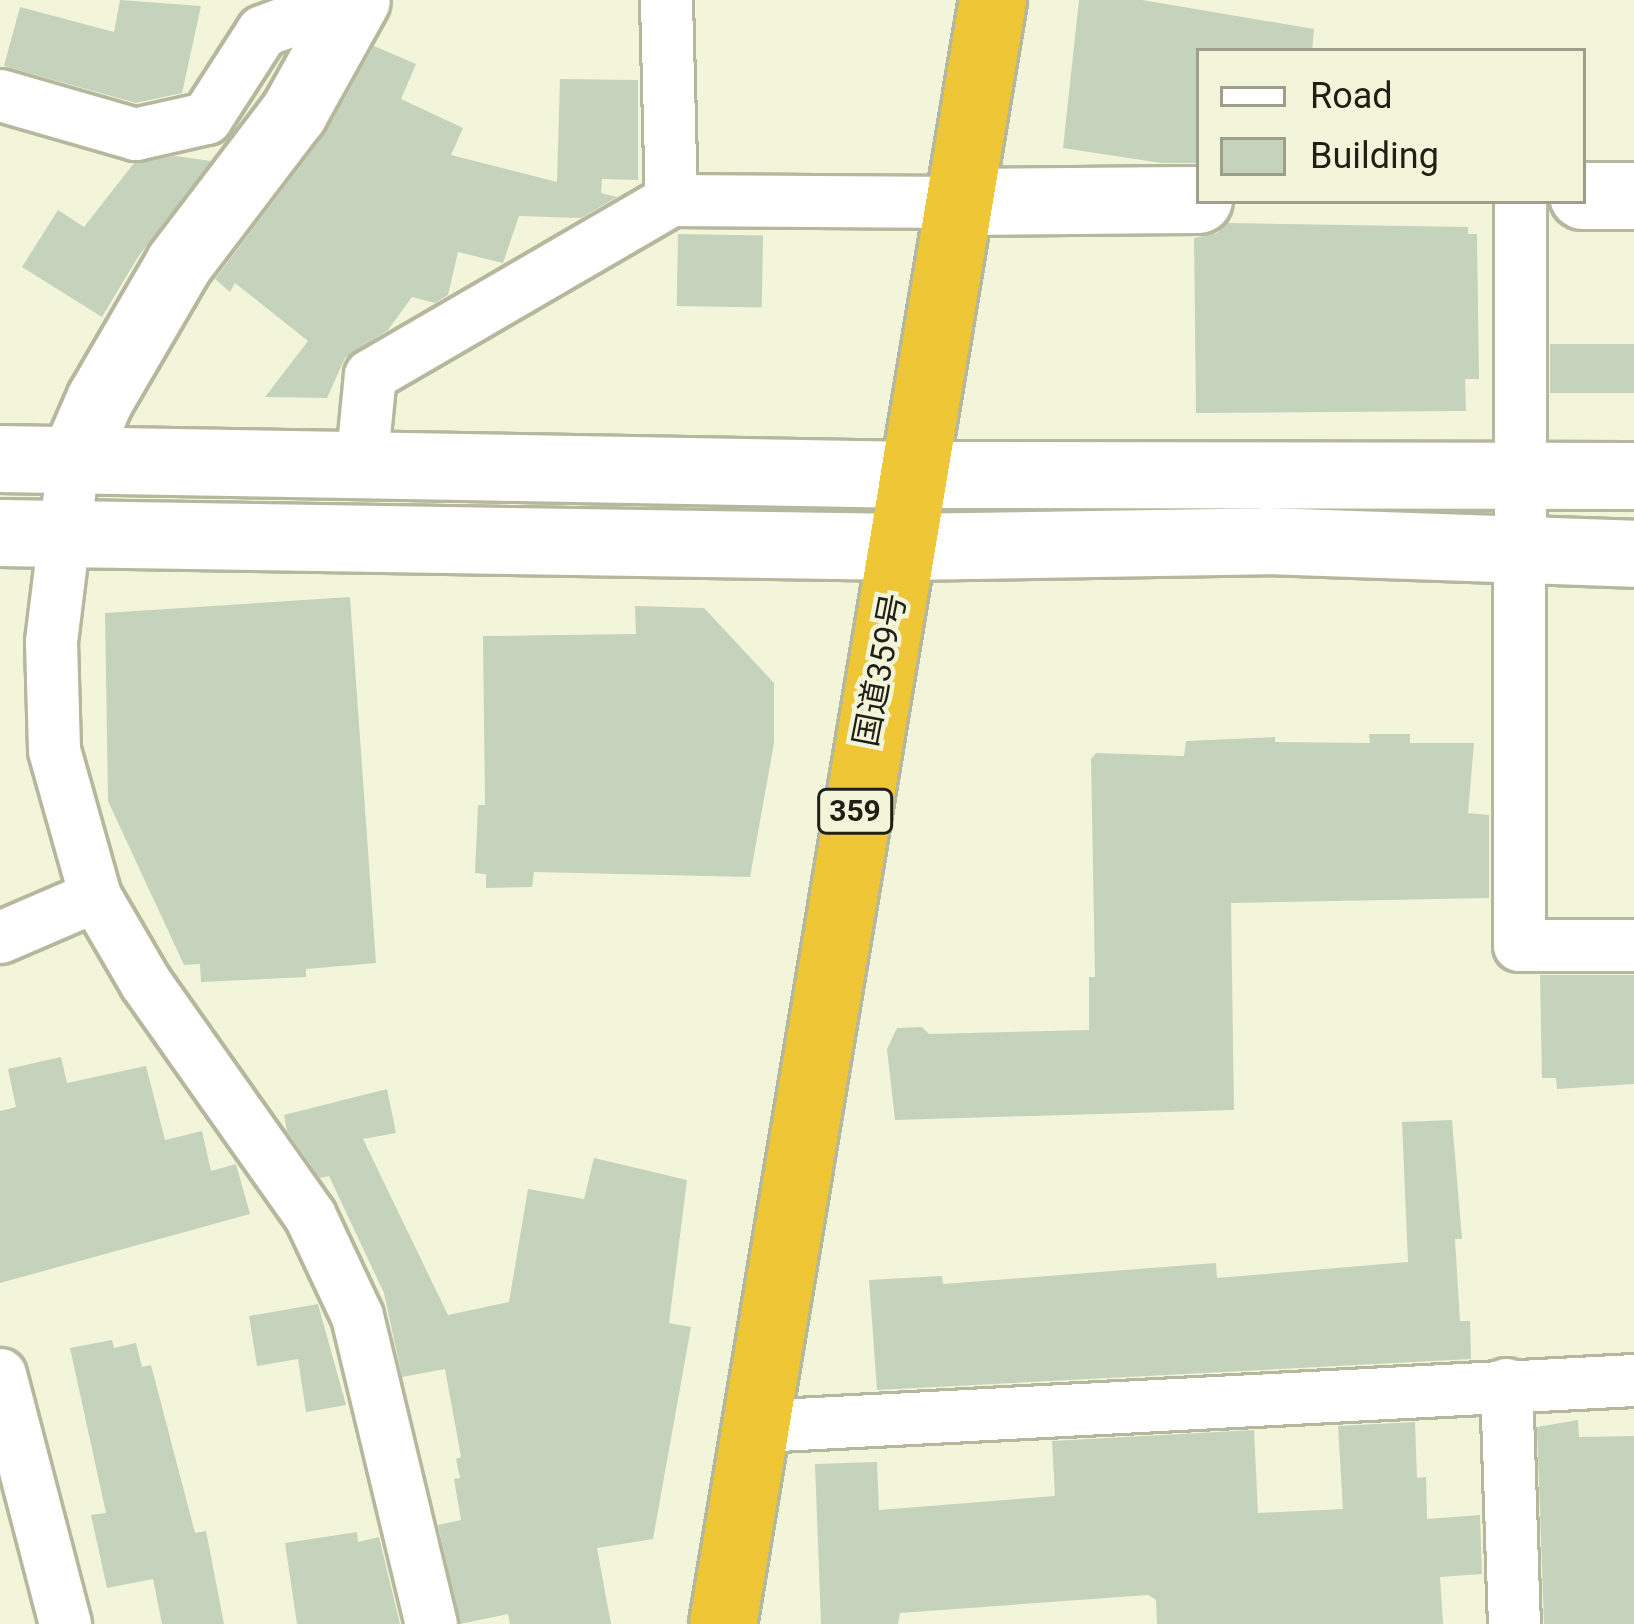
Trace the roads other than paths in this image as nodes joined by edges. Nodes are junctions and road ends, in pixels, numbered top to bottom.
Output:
1 (345, 0) edge
2 (357, 0) edge
3 (666, 0) edge
4 (993, 0) edge
5 (0, 95) edge
6 (1586, 196) edge
7 (1634, 196) edge
8 (671, 200) junction
9 (1196, 200) edge
10 (960, 202) junction
11 (1520, 204) edge
12 (0, 459) edge
13 (73, 462) junction
14 (361, 466) junction
15 (1521, 473) junction
16 (913, 475) junction
17 (1634, 476) edge
18 (31, 534) edge
19 (903, 547) junction
20 (1521, 548) junction
21 (1634, 554) edge
22 (95, 896) junction
23 (0, 937) edge
24 (1634, 945) edge
25 (0, 1374) edge
26 (1634, 1379) edge
27 (1506, 1384) junction
28 (759, 1426) junction
29 (65, 1624) edge
30 (431, 1624) edge
31 (723, 1624) edge
32 (1514, 1624) edge

1 - 5 street
2 - 13 street
3 - 8 street
4 - 10 highway, 国道359号 / 359
6 - 7 street
8 - 10 street
8 - 14 street
9 - 10 street
10 - 16 highway, 国道359号 / 359
11 - 15 street
12 - 13 street
13 - 14 street
13 - 18 street
14 - 16 street
15 - 16 street
15 - 17 street
15 - 20 street
16 - 19 highway, 国道359号 / 359
18 - 19 street
18 - 22 street
19 - 20 street
19 - 28 highway, 国道359号 / 359
20 - 21 street
20 - 24 street
22 - 23 street
22 - 30 street
25 - 29 street
26 - 27 street
27 - 28 street
27 - 32 street
28 - 31 highway, 国道359号 / 359

